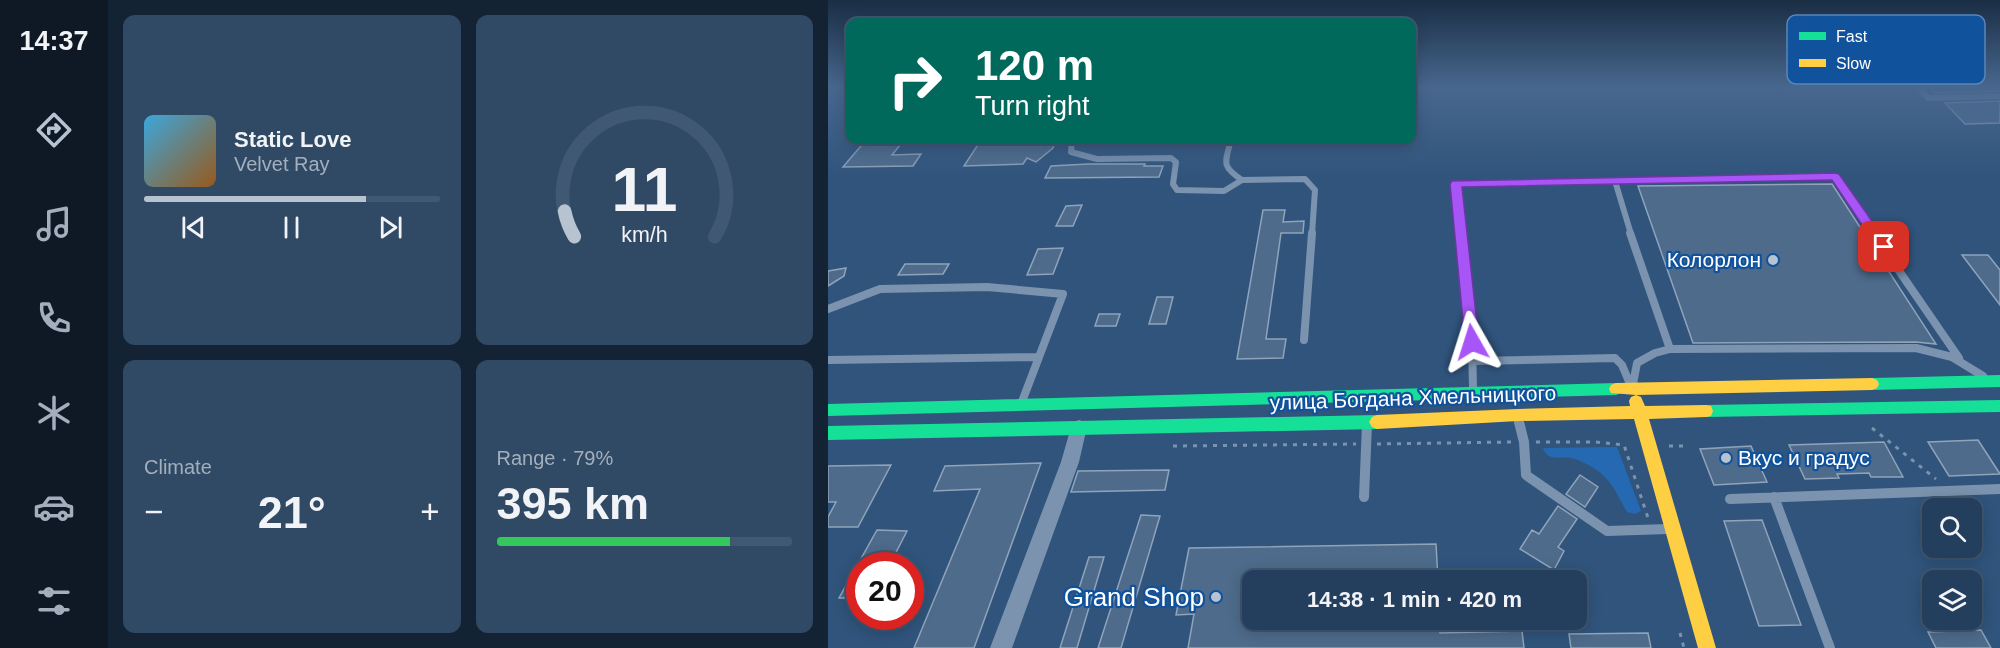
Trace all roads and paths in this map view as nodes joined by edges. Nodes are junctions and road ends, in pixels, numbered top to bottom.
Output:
1 (1072, 144) edge
2 (1230, 144) edge
3 (1242, 180) junction
4 (1615, 181) junction
5 (828, 309) edge
6 (1304, 340) dead end
7 (1670, 350) junction
8 (1039, 357) junction
9 (1959, 358) junction
10 (828, 360) edge
11 (1473, 361) junction
12 (1995, 382) edge
13 (1632, 389) junction
14 (1473, 392) junction
15 (2000, 398) edge
16 (1021, 406) junction
17 (2000, 406) edge
18 (828, 410) edge
19 (1640, 414) junction
20 (1518, 415) junction
21 (1366, 422) junction
22 (1868, 425) dead end
23 (1079, 427) junction
24 (828, 433) edge
25 (1524, 442) junction
26 (1500, 443) dead end
27 (2000, 489) edge
28 (1951, 490) junction
29 (1364, 497) dead end
30 (1774, 497) junction
31 (1730, 499) dead end
32 (1672, 528) junction
33 (1652, 530) junction
34 (1001, 648) edge
35 (1707, 648) edge
36 (1830, 648) edge

1 - 3 lane
2 - 3 lane
3 - 6 lane
4 - 7 lane
4 - 9 lane
4 - 11 lane
5 - 8 lane
7 - 9 lane
7 - 13 lane
8 - 10 lane
8 - 16 lane
9 - 12 lane
11 - 13 lane
11 - 14 lane
12 - 13 main road, улица Богдана Хмельницкого
12 - 15 main road
13 - 14 main road, улица Богдана Хмельницкого
13 - 19 main road
14 - 16 main road, улица Богдана Хмельницкого
16 - 18 main road, улица Богдана Хмельницкого
17 - 19 main road, улица Богдана Хмельницкого
19 - 20 main road, улица Богдана Хмельницкого
19 - 32 main road
20 - 21 main road, улица Богдана Хмельницкого
20 - 25 lane
21 - 23 main road, улица Богдана Хмельницкого
21 - 29 lane
22 - 28 path
23 - 24 main road, улица Богдана Хмельницкого
23 - 34 street
25 - 26 path
25 - 33 lane
25 - 33 path
27 - 28 lane
28 - 30 lane
30 - 31 lane
30 - 36 lane
32 - 33 lane
32 - 35 main road

